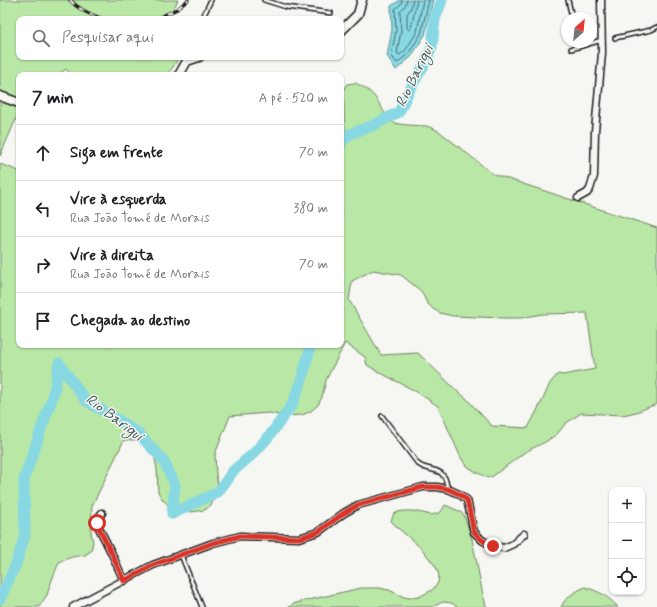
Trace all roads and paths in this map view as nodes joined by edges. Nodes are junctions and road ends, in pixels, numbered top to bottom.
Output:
1 (211, 0) edge
2 (264, 0) edge
3 (362, 0) edge
4 (568, 0) edge
5 (601, 0) edge
6 (571, 12) edge
7 (331, 13) dead end
8 (203, 16) edge
9 (657, 27) edge
10 (344, 29) edge
11 (615, 38) dead end
12 (602, 40) junction
13 (571, 49) dead end
14 (186, 60) edge
15 (180, 72) edge
16 (0, 96) edge
17 (16, 102) edge
18 (578, 198) dead end
19 (382, 416) dead end
20 (448, 489) junction
21 (102, 513) dead end
22 (524, 534) dead end
23 (180, 555) junction
24 (124, 581) junction
25 (73, 607) edge
26 (202, 607) edge

1 - 8 lane
2 - 7 lane
3 - 10 street
4 - 6 lane
5 - 12 street
9 - 11 lane
12 - 13 lane
12 - 18 street
14 - 15 street
16 - 17 street
19 - 20 lane
20 - 22 street
20 - 23 street
21 - 24 street
23 - 24 street
23 - 26 lane
24 - 25 street

